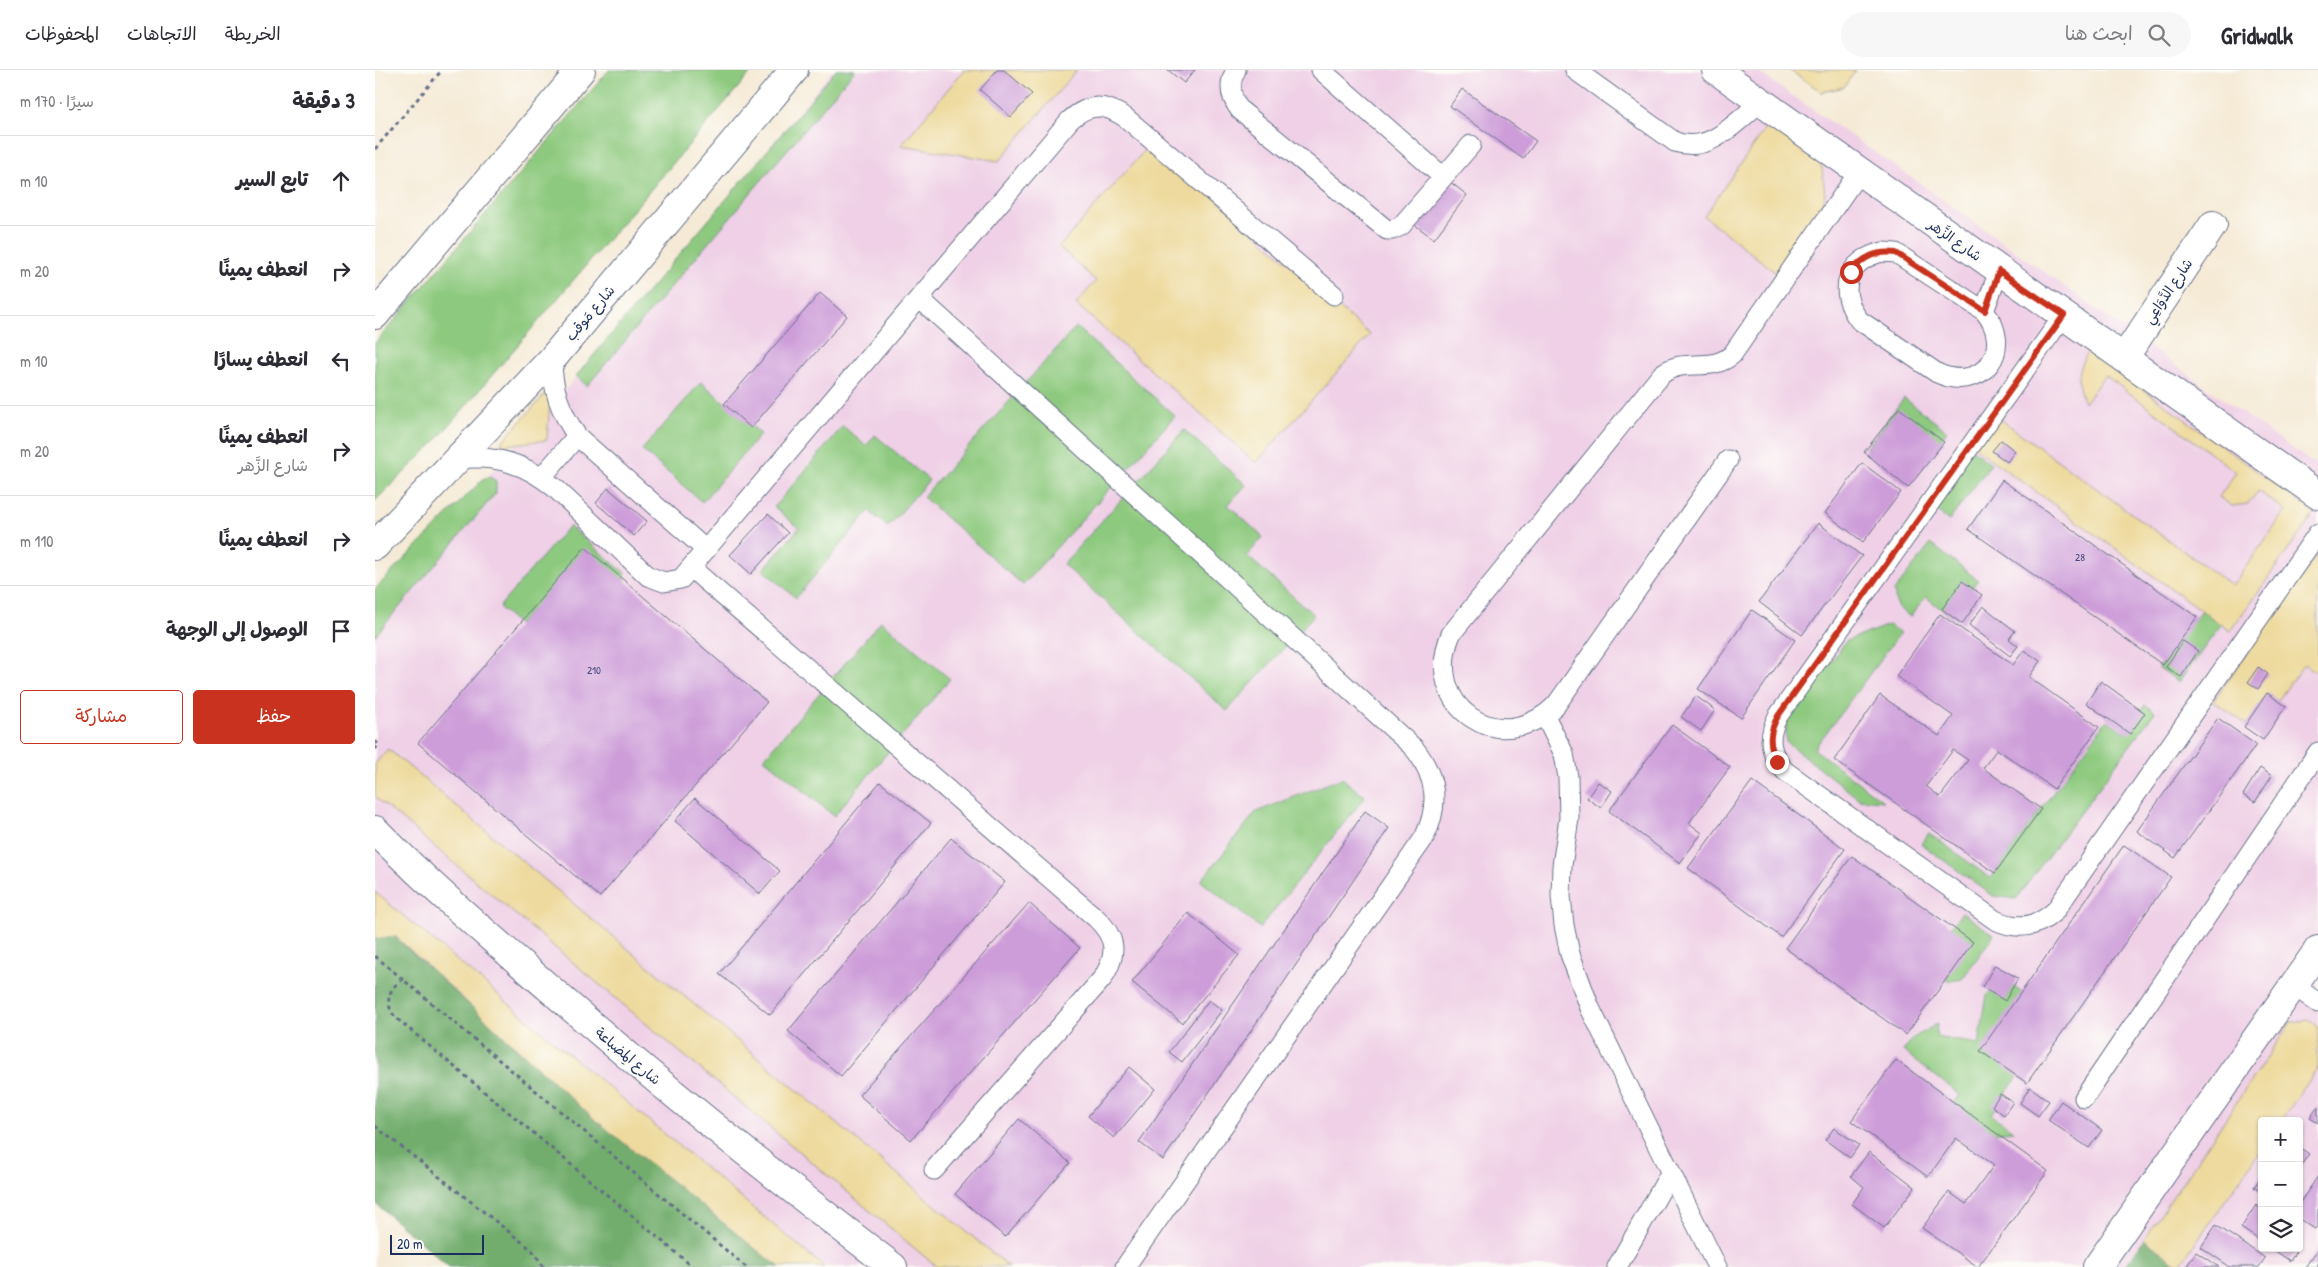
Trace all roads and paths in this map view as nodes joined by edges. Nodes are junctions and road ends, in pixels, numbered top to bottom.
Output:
1 (442, 70) edge
2 (581, 70) edge
3 (794, 70) edge
4 (1237, 70) edge
5 (1321, 70) edge
6 (1575, 70) edge
7 (1716, 70) edge
8 (1761, 102) junction
9 (1471, 145) dead end
10 (375, 149) edge
11 (1859, 172) junction
12 (1443, 177) junction
13 (2213, 225) dead end
14 (1999, 271) junction
15 (1334, 294) dead end
16 (919, 298) junction
17 (1985, 311) junction
18 (375, 315) edge
19 (2064, 315) junction
20 (2124, 358) junction
21 (552, 359) junction
22 (577, 436) junction
23 (458, 459) junction
24 (1728, 460) dead end
25 (542, 477) junction
26 (2318, 496) edge
27 (2318, 532) edge
28 (375, 546) edge
29 (706, 550) junction
30 (686, 573) junction
31 (1545, 716) junction
32 (375, 741) edge
33 (375, 749) edge
34 (2318, 752) edge
35 (375, 830) edge
36 (2318, 950) edge
37 (375, 956) edge
38 (403, 979) junction
39 (2293, 985) junction
40 (2318, 1003) edge
41 (2084, 1098) dead end
42 (375, 1126) edge
43 (934, 1170) dead end
44 (1671, 1172) junction
45 (544, 1267) edge
46 (693, 1267) edge
47 (746, 1267) edge
48 (893, 1267) edge
49 (1125, 1267) edge
50 (1617, 1267) edge
51 (1717, 1267) edge
52 (2097, 1267) edge

1 - 10 path
2 - 18 street
3 - 21 street, شارع مَوقب
4 - 12 lane
5 - 12 lane
6 - 8 lane
7 - 8 street, شارع الزَّهر
8 - 11 street, شارع الزَّهر
9 - 12 lane
11 - 14 street, شارع الزَّهر
11 - 31 lane
13 - 20 street, شارع الدَّوَاعِي
14 - 17 lane
14 - 19 street, شارع الزَّهر
15 - 16 lane
16 - 29 lane
16 - 49 lane
17 - 17 lane
19 - 20 street, شارع الزَّهر
19 - 27 lane
20 - 26 street, شارع الزَّهر
21 - 22 lane
21 - 23 street, شارع مَوقب
22 - 25 lane
22 - 29 lane
23 - 25 lane
23 - 28 street, شارع مَوقب
24 - 31 lane
25 - 30 lane
29 - 30 lane
30 - 43 lane
31 - 44 lane
32 - 33 path
34 - 41 lane
35 - 48 street, شارع المِضباعة
36 - 39 street
37 - 38 path
38 - 46 path
38 - 47 path
39 - 40 lane
39 - 52 street
42 - 45 path
44 - 50 lane
44 - 51 lane

